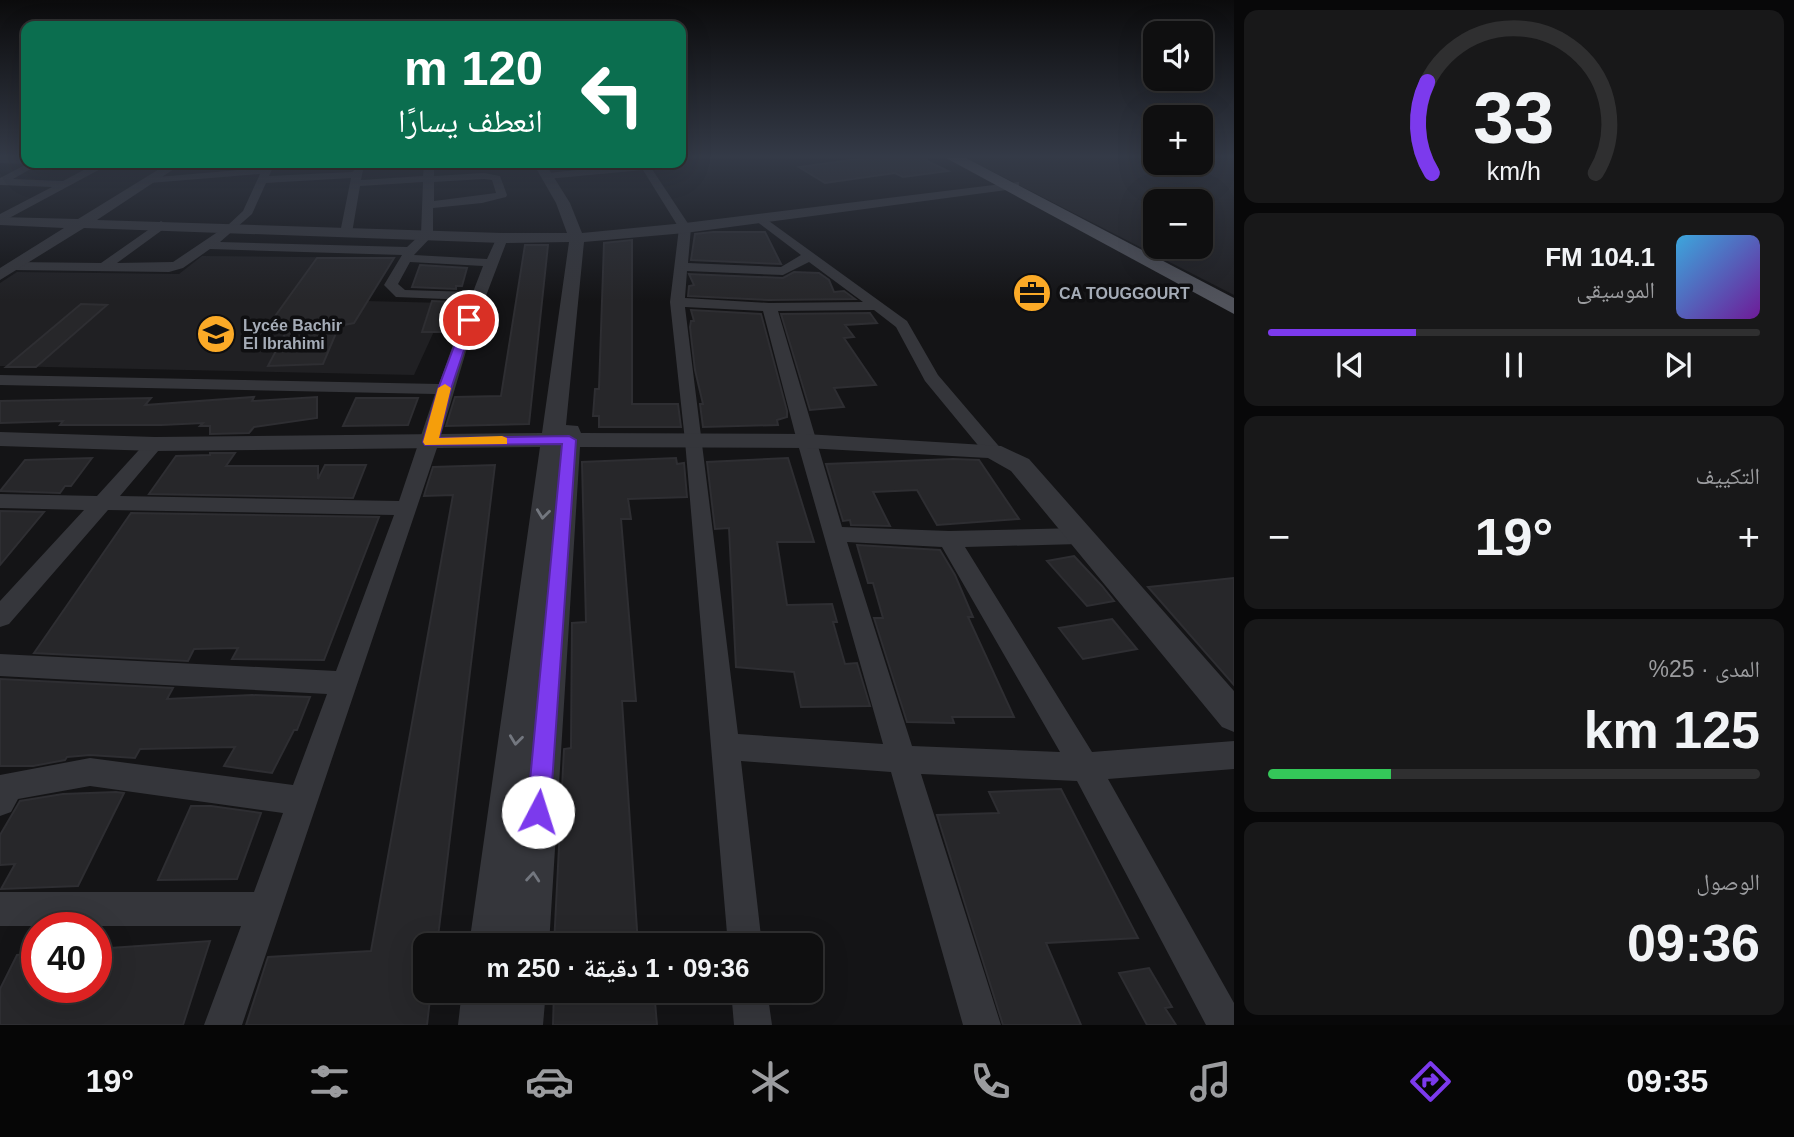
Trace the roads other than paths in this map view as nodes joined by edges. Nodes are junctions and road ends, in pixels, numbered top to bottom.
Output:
1 (428, 205) edge
2 (26, 206) edge
3 (109, 206) edge
4 (251, 206) edge
5 (351, 206) edge
6 (565, 206) edge
7 (671, 206) edge
8 (851, 206) edge
9 (1050, 206) edge
10 (758, 218) junction
11 (0, 220) edge
12 (84, 222) junction
13 (161, 225) junction
14 (232, 228) junction
15 (685, 228) junction
16 (346, 233) junction
17 (427, 234) junction
18 (502, 237) junction
19 (585, 238) junction
20 (208, 245) junction
21 (408, 255) junction
22 (809, 256) junction
23 (491, 263) junction
24 (104, 267) junction
25 (681, 267) junction
26 (6, 271) edge
27 (476, 296) junction
28 (677, 302) junction
29 (1234, 304) edge
30 (878, 306) junction
31 (769, 307) junction
32 (0, 380) edge
33 (444, 389) junction
34 (0, 439) edge
35 (561, 440) junction
36 (694, 441) junction
37 (806, 441) junction
38 (430, 442) junction
39 (155, 444) junction
40 (993, 451) junction
41 (0, 500) edge
42 (100, 503) junction
43 (406, 508) junction
44 (836, 534) junction
45 (1079, 536) junction
46 (948, 539) junction
47 (0, 617) edge
48 (0, 665) edge
49 (344, 683) junction
50 (1234, 716) edge
51 (725, 746) junction
52 (1234, 755) edge
53 (901, 759) junction
54 (1085, 767) junction
55 (0, 801) edge
56 (302, 801) junction
57 (0, 909) edge
58 (264, 909) junction
59 (493, 933) edge
60 (528, 933) edge
61 (744, 933) edge
62 (484, 1003) edge
63 (522, 1003) edge
64 (750, 1003) edge
65 (223, 1025) edge
66 (481, 1025) edge
67 (520, 1025) edge
68 (753, 1025) edge
69 (982, 1025) edge
70 (1226, 1025) edge

1 - 17 street
2 - 11 street
3 - 12 street
4 - 14 street
5 - 16 street
6 - 19 street
7 - 15 street
8 - 10 street
9 - 29 main road
10 - 15 street
10 - 22 street
11 - 12 street
12 - 13 street
12 - 26 street
13 - 14 street
13 - 24 street
14 - 16 street
14 - 20 street
15 - 19 street
15 - 25 street
16 - 17 street
17 - 18 street
17 - 21 street
18 - 19 street
18 - 23 street
19 - 35 street
20 - 21 street
20 - 24 street
21 - 23 street
21 - 27 street
22 - 25 street
22 - 30 street
23 - 27 street
24 - 26 street
25 - 28 street
27 - 33 street
28 - 31 street
28 - 36 street
30 - 31 street
30 - 40 street
31 - 37 street
32 - 33 street
33 - 38 street
34 - 39 street
35 - 36 street
35 - 38 street
35 -> 59 street
60 -> 35 street
36 - 37 street
36 - 51 street
37 - 40 street
37 - 44 street
38 - 39 street
38 - 43 street
39 - 42 street
40 - 45 street
41 - 42 street
42 - 43 street
42 - 47 street
43 - 49 street
44 - 46 street
44 - 53 street
45 - 46 street
45 - 50 street
46 - 54 street
48 - 49 street
49 - 56 street
51 - 53 street
51 - 61 street
52 - 54 street
53 - 54 street
53 - 69 street
54 - 70 street
55 - 56 street
56 - 58 street
57 - 58 street
58 - 65 street
62 - 66 street
63 - 67 street
64 - 68 street

